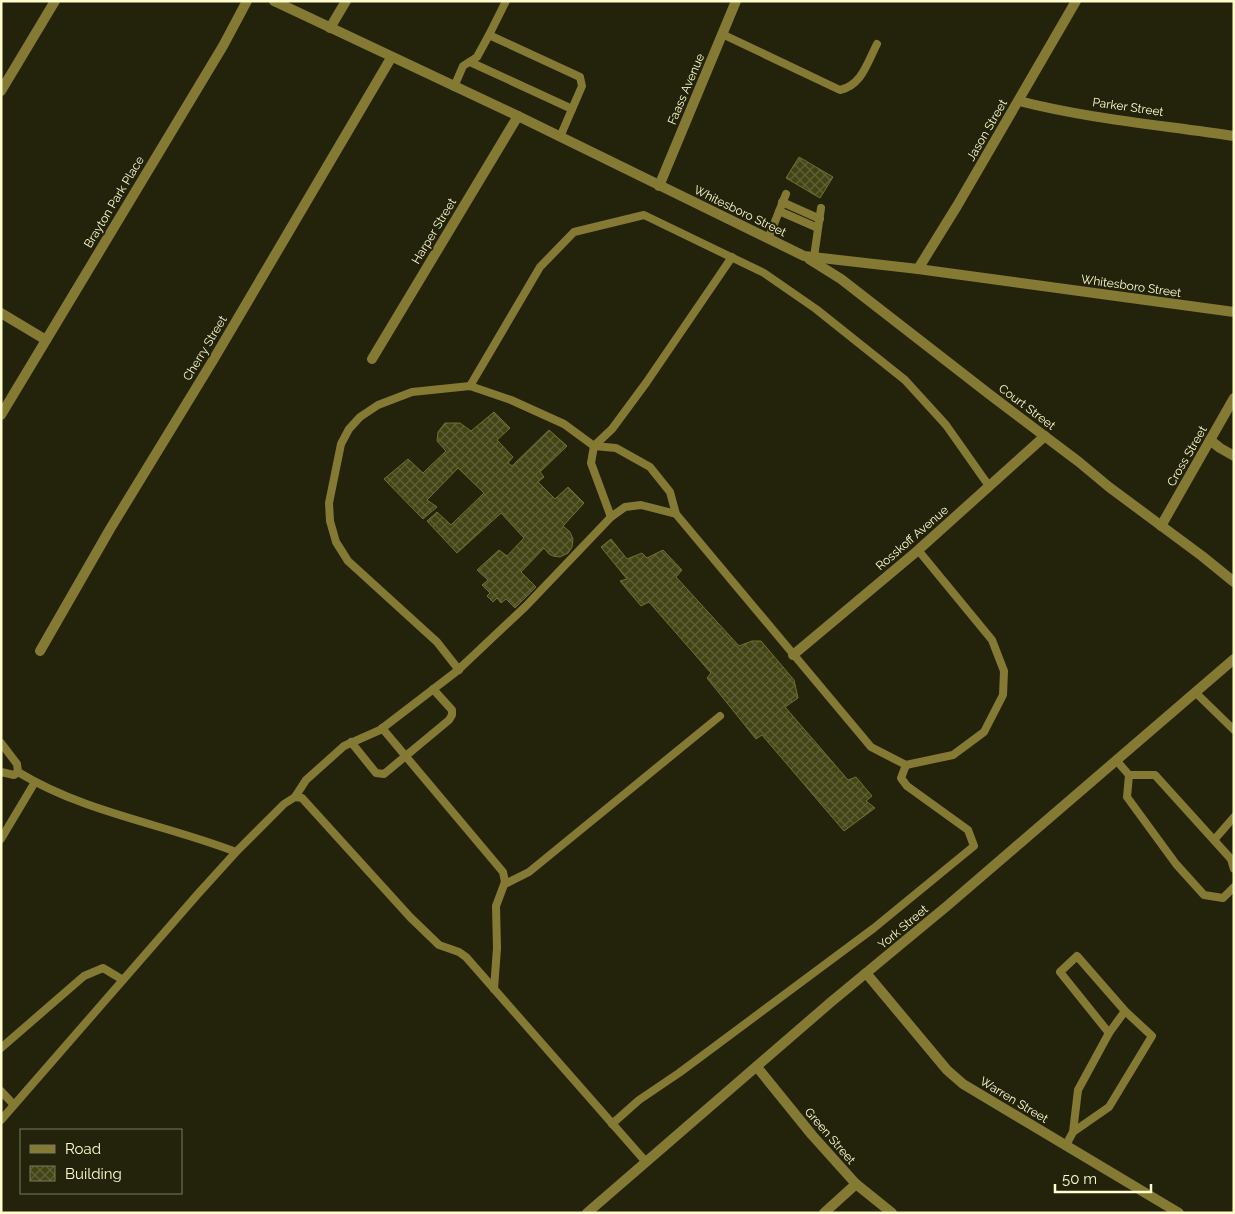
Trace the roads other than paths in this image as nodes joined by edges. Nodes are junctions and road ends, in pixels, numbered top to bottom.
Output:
1 (54, 1) edge
2 (247, 1) edge
3 (274, 1) edge
4 (346, 1) edge
5 (506, 1) edge
6 (736, 1) edge
7 (1076, 1) edge
8 (330, 28) junction
9 (722, 34) junction
10 (489, 35) junction
11 (877, 44) dead end
12 (391, 58) junction
13 (470, 62) junction
14 (454, 87) junction
15 (1, 91) edge
16 (1019, 101) junction
17 (572, 109) junction
18 (518, 116) junction
19 (1234, 136) edge
20 (560, 137) junction
21 (659, 186) junction
22 (786, 194) dead end
23 (782, 202) junction
24 (821, 208) dead end
25 (779, 211) junction
26 (820, 219) junction
27 (818, 228) junction
28 (768, 239) junction
29 (809, 257) junction
30 (732, 258) junction
31 (918, 269) junction
32 (1234, 312) edge
33 (1, 313) edge
34 (46, 340) junction
35 (372, 359) dead end
36 (470, 386) junction
37 (1234, 398) edge
38 (1, 416) edge
39 (1045, 436) junction
40 (1210, 440) junction
41 (594, 446) junction
42 (1234, 456) edge
43 (989, 486) junction
44 (676, 514) junction
45 (611, 517) junction
46 (1161, 526) junction
47 (918, 550) junction
48 (1234, 582) edge
49 (40, 651) dead end
50 (793, 655) junction
51 (1234, 659) edge
52 (459, 670) junction
53 (433, 690) junction
54 (1195, 692) junction
55 (720, 716) dead end
56 (382, 728) junction
57 (1234, 730) edge
58 (351, 742) junction
59 (1, 743) edge
60 (406, 756) junction
61 (1116, 760) junction
62 (906, 765) junction
63 (1, 772) edge
64 (18, 772) junction
65 (1129, 775) junction
66 (34, 782) junction
67 (295, 797) junction
68 (1234, 816) edge
69 (1, 839) edge
70 (1214, 840) junction
71 (236, 852) junction
72 (1234, 869) edge
73 (505, 884) junction
74 (1234, 887) edge
75 (866, 974) junction
76 (123, 980) junction
77 (494, 989) junction
78 (1125, 1011) junction
79 (1109, 1033) junction
80 (1, 1048) edge
81 (757, 1067) junction
82 (1, 1091) edge
83 (14, 1105) junction
84 (1, 1120) edge
85 (612, 1124) junction
86 (1073, 1132) junction
87 (1066, 1145) junction
88 (646, 1162) junction
89 (856, 1184) junction
90 (587, 1213) edge
91 (824, 1213) edge
92 (892, 1213) edge
93 (1179, 1213) edge

1 - 15 street
2 - 34 street, Brayton Park Place
3 - 8 street, Whitesboro Street
4 - 8 street
5 - 10 lane
6 - 9 street, Faass Avenue
7 - 16 street, Jason Street
8 - 12 street, Whitesboro Street
9 - 11 lane
9 - 21 street, Faass Avenue
10 - 13 lane
10 - 17 lane
12 - 14 street, Whitesboro Street
12 - 49 street, Cherry Street
13 - 14 lane
13 - 17 lane
14 - 18 street, Whitesboro Street
16 - 19 street, Parker Street
16 - 31 street, Jason Street
17 - 20 lane
18 - 20 street, Whitesboro Street
18 - 35 street, Harper Street
20 - 21 street, Whitesboro Street
21 - 28 street, Whitesboro Street
22 - 23 lane
23 - 25 lane
23 - 26 lane
24 - 26 lane
25 - 27 lane
25 - 28 lane
26 - 27 lane
27 - 29 lane
28 - 29 street, Whitesboro Street
29 - 31 street, Whitesboro Street
29 - 39 street, Court Street
30 - 36 lane
30 - 41 lane
30 - 43 lane
31 - 32 street, Whitesboro Street
33 - 34 street
34 - 38 street, Brayton Park Place
36 - 41 lane
36 - 52 lane
37 - 40 street, Cross Street
39 - 43 street, Rosskoff Avenue
39 - 46 street, Court Street
40 - 42 street
40 - 46 street, Cross Street
41 - 44 lane
41 - 45 lane
43 - 47 street, Rosskoff Avenue
44 - 45 lane
44 - 50 lane
45 - 52 lane
46 - 48 street, Court Street
47 - 50 street, Rosskoff Avenue
47 - 62 lane
50 - 62 lane
51 - 54 street, York Street
52 - 53 lane
53 - 56 lane
53 - 60 lane
54 - 57 lane
54 - 61 street, York Street
55 - 73 lane
56 - 58 lane
56 - 60 lane
58 - 60 lane
58 - 67 lane
59 - 64 lane
60 - 73 lane
61 - 65 lane
61 - 75 street, York Street
62 - 85 lane
63 - 64 lane
64 - 66 lane
65 - 70 lane
65 - 74 lane
66 - 69 lane
66 - 71 lane
67 - 71 lane
67 - 77 lane
68 - 70 lane
70 - 72 lane
71 - 76 lane
73 - 77 lane
75 - 81 street, York Street
75 - 87 street, Warren Street
76 - 80 lane
76 - 83 lane
77 - 85 lane
78 - 79 lane
78 - 79 lane
78 - 86 lane
79 - 86 lane
81 - 88 street, York Street
81 - 89 street, Green Street
82 - 83 lane
83 - 84 lane
85 - 88 lane
86 - 87 lane
87 - 93 street, Warren Street
88 - 90 street, York Street
89 - 91 street
89 - 92 street, Green Street

